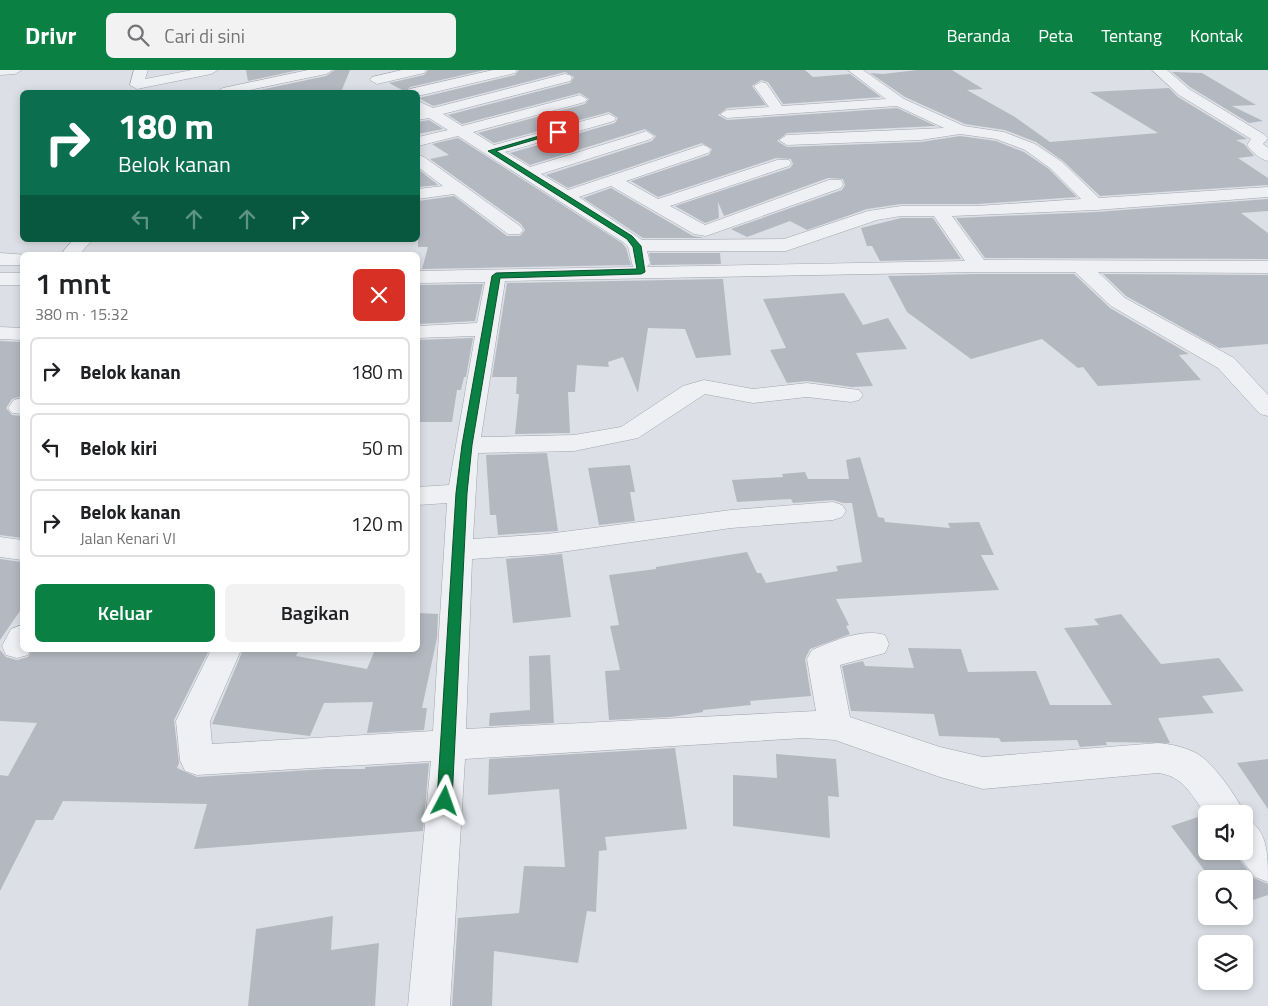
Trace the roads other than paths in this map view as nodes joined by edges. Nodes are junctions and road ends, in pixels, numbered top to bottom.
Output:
1 (15, 70) edge
2 (141, 70) edge
3 (211, 70) edge
4 (326, 70) edge
5 (419, 70) edge
6 (510, 70) edge
7 (1159, 70) edge
8 (0, 71) edge
9 (856, 71) edge
10 (875, 71) edge
11 (565, 78) dead end
12 (272, 82) junction
13 (761, 86) dead end
14 (392, 89) dead end
15 (233, 90) edge
16 (285, 90) edge
17 (420, 91) edge
18 (580, 98) dead end
19 (899, 102) junction
20 (778, 110) junction
21 (422, 112) edge
22 (727, 114) dead end
23 (609, 118) dead end
24 (961, 130) junction
25 (460, 132) junction
26 (646, 136) dead end
27 (787, 140) dead end
28 (420, 142) edge
29 (703, 150) dead end
30 (491, 151) junction
31 (1268, 156) edge
32 (420, 162) edge
33 (783, 163) dead end
34 (527, 173) junction
35 (613, 181) junction
36 (835, 184) dead end
37 (456, 189) junction
38 (1268, 192) edge
39 (420, 194) edge
40 (566, 196) junction
41 (1096, 204) junction
42 (657, 205) junction
43 (940, 212) junction
44 (514, 230) dead end
45 (81, 242) edge
46 (637, 246) junction
47 (71, 252) edge
48 (0, 259) edge
49 (20, 259) edge
50 (978, 266) junction
51 (1080, 266) junction
52 (1268, 267) edge
53 (641, 272) junction
54 (496, 276) junction
55 (420, 277) edge
56 (0, 279) edge
57 (20, 279) edge
58 (488, 329) junction
59 (420, 332) edge
60 (852, 395) dead end
61 (1268, 409) edge
62 (467, 445) junction
63 (462, 493) junction
64 (420, 496) edge
65 (833, 511) dead end
66 (0, 547) edge
67 (20, 550) edge
68 (458, 550) junction
69 (874, 644) dead end
70 (225, 652) edge
71 (836, 726) junction
72 (449, 745) junction
73 (1219, 805) edge
74 (1253, 845) edge
75 (1268, 864) edge
76 (429, 1006) edge

1 - 8 street
2 - 3 street
4 - 12 street
5 - 14 street
6 - 17 street
7 - 31 street
9 - 10 street
9 - 19 street
11 - 21 street
12 - 15 street
12 - 16 street
13 - 20 street
18 - 25 street
19 - 20 street
19 - 24 street
20 - 22 street
21 - 25 street
23 - 30 street
24 - 27 street
24 - 41 street
25 - 28 street
25 - 30 street
26 - 34 street
29 - 35 street
30 - 34 street
32 - 37 street
33 - 42 street
34 - 40 street
35 - 40 street
35 - 42 street
36 - 42 street
37 - 39 street
37 - 44 street
38 - 41 street
40 - 46 street
41 - 43 street
43 - 46 street
43 - 50 street
45 - 47 street
46 - 53 street
48 - 49 street
50 - 51 street
50 - 53 street
51 - 52 street
51 - 61 street
53 - 54 street
54 - 55 street
54 - 58 street
56 - 57 street
58 - 59 street
58 - 62 street
60 - 62 street
62 - 63 street
63 - 64 street
63 - 68 street
65 - 68 street
66 - 67 street
68 - 72 street
69 - 71 street
70 - 72 street
71 - 72 street
71 - 73 street
72 - 76 street
74 - 75 street

